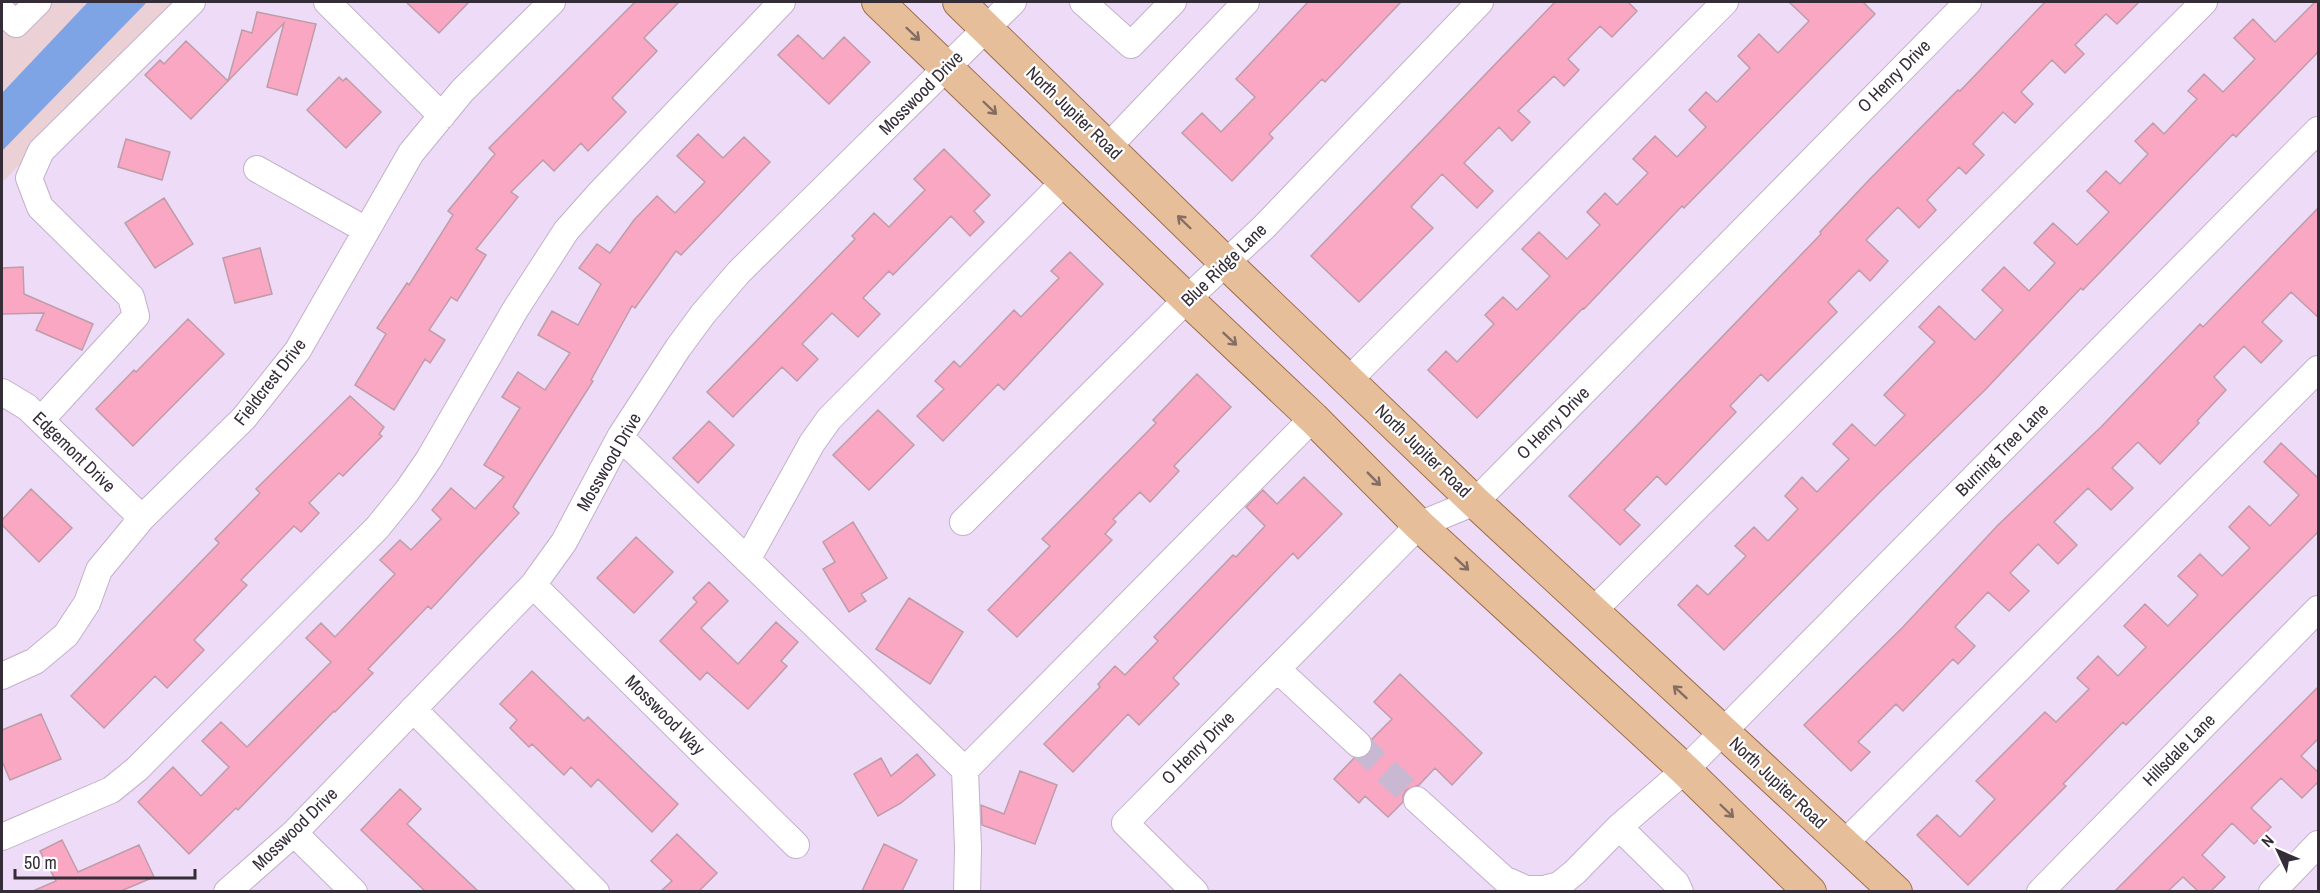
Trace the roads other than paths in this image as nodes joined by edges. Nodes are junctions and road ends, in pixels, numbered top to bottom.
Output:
1 (38, 2) edge
2 (192, 2) edge
3 (327, 2) edge
4 (552, 2) edge
5 (782, 2) edge
6 (879, 2) edge
7 (959, 2) edge
8 (1013, 2) edge
9 (1083, 2) edge
10 (1173, 2) edge
11 (1246, 2) edge
12 (1480, 2) edge
13 (1725, 2) edge
14 (1968, 2) edge
15 (2204, 2) edge
16 (2, 10) edge
17 (987, 28) junction
18 (948, 68) junction
19 (442, 116) junction
20 (2319, 130) edge
21 (1108, 147) junction
22 (257, 169) dead end
23 (1066, 180) junction
24 (366, 230) junction
25 (1226, 263) junction
26 (1187, 299) junction
27 (2319, 369) edge
28 (1348, 380) junction
29 (2, 392) edge
30 (1313, 418) junction
31 (41, 420) junction
32 (620, 437) junction
33 (1475, 502) junction
34 (142, 518) junction
35 (963, 522) dead end
36 (1419, 525) junction
37 (747, 560) junction
38 (533, 585) junction
39 (2319, 609) edge
40 (1593, 611) junction
41 (1277, 669) junction
42 (2, 676) edge
43 (414, 709) junction
44 (1722, 732) junction
45 (1358, 744) tunnel mouth
46 (1685, 770) junction
47 (965, 771) junction
48 (1418, 800) tunnel mouth
49 (1618, 827) junction
50 (294, 833) junction
51 (2, 837) edge
52 (1844, 844) junction
53 (2319, 844) edge
54 (796, 845) dead end
55 (227, 891) edge
56 (354, 891) edge
57 (596, 891) edge
58 (967, 891) edge
59 (1195, 891) edge
60 (1680, 891) edge
61 (1810, 891) edge
62 (1896, 891) edge
63 (2040, 891) edge
64 (2272, 891) edge

1 - 16 street
2 - 31 street
3 - 19 street
4 - 19 street, Fieldcrest Drive
5 - 51 street
6 -> 18 main road
7 - 17 main road, North Jupiter Road
8 - 17 street, Mosswood Drive
9 - 10 street
11 - 21 street
12 - 25 street, Blue Ridge Lane
13 - 28 street
14 - 33 street, O Henry Drive
15 - 40 street
17 - 18 street, Mosswood Drive
17 - 21 main road, North Jupiter Road
18 -> 23 main road
18 - 32 street, Mosswood Drive
19 - 24 street, Fieldcrest Drive
20 - 44 street, Burning Tree Lane
25 -> 21 main road, North Jupiter Road
22 - 24 street
23 - 26 main road
23 - 37 street
24 - 34 street, Fieldcrest Drive
25 - 26 street, Blue Ridge Lane
25 - 28 main road, North Jupiter Road
26 -> 30 main road
26 - 35 street, Blue Ridge Lane
27 - 52 street
28 - 33 main road, North Jupiter Road
29 - 31 street, Edgemont Drive
30 -> 36 main road
30 - 47 street
31 - 34 street, Edgemont Drive
32 - 37 street
32 - 38 street, Mosswood Drive
33 - 36 street, O Henry Drive
33 - 40 main road, North Jupiter Road
34 - 42 street, Fieldcrest Drive
36 - 41 street, O Henry Drive
36 -> 46 main road
37 - 47 street
38 - 43 street, Mosswood Drive
38 - 54 street, Mosswood Way
39 - 63 street, Hillsdale Lane
44 -> 40 main road, North Jupiter Road
41 - 45 street
41 - 59 street, O Henry Drive
43 - 50 street, Mosswood Drive
43 - 57 street
44 - 46 street, Burning Tree Lane
44 - 52 main road, North Jupiter Road
46 - 49 street, Burning Tree Lane
46 -> 61 main road
47 - 58 street
48 - 49 street, Burning Tree Lane
49 - 60 street
50 - 55 street, Mosswood Drive
50 - 56 street
52 - 62 main road, North Jupiter Road
53 - 64 street

